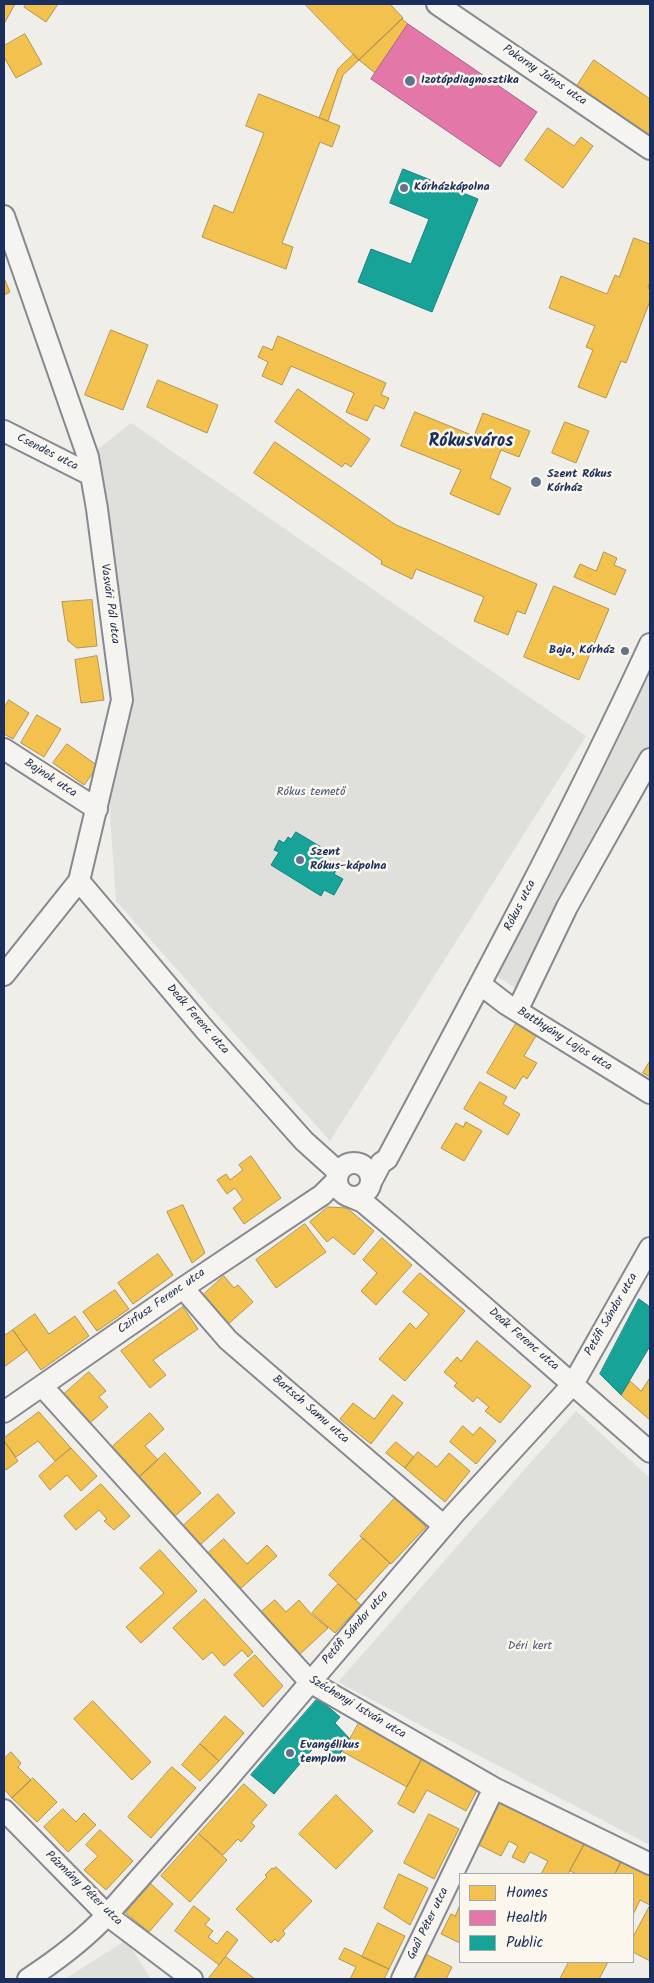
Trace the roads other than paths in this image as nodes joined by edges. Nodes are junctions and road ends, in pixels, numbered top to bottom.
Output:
1 (437, 4) edge
2 (650, 149) edge
3 (4, 216) edge
4 (4, 431) edge
5 (90, 475) junction
6 (650, 644) edge
7 (4, 749) edge
8 (650, 759) edge
9 (97, 809) junction
10 (79, 881) junction
11 (4, 975) edge
12 (480, 984) junction
13 (517, 1010) junction
14 (650, 1093) edge
15 (381, 1163) junction
16 (347, 1179) junction
17 (370, 1185) junction
18 (396, 1229) junction
19 (650, 1248) edge
20 (182, 1288) junction
21 (573, 1384) junction
22 (42, 1386) junction
23 (4, 1412) edge
24 (650, 1452) edge
25 (444, 1526) junction
26 (310, 1682) junction
27 (494, 1788) junction
28 (4, 1810) edge
29 (650, 1864) edge
30 (107, 1915) junction
31 (28, 1979) edge
32 (192, 1979) edge
33 (402, 1979) edge

1 - 2 street, Pokorny János utca
3 - 5 street, Vasvári Pál utca
4 - 5 street, Csendes utca
5 - 9 street, Vasvári Pál utca
6 - 12 street, Rókus utca
7 - 9 street, Bajnok utca
8 - 13 street
9 - 10 street, Vasvári Pál utca
10 - 11 street, Vasvári Pál utca
10 - 16 street, Deák Ferenc utca
12 - 13 street, Batthyány Lajos utca
12 - 15 street, Rókus utca
13 - 14 street, Batthyány Lajos utca
15 - 16 street
15 - 17 street, Rókus utca
16 - 17 street
16 - 17 street
16 - 18 street
16 - 20 street, Czirfusz Ferenc utca
17 - 18 street
18 - 21 street, Deák Ferenc utca
19 - 21 street, Petőfi Sándor utca
20 - 22 street, Czirfusz Ferenc utca
20 - 25 street, Bartsch Samu utca
21 - 24 street, Deák Ferenc utca
21 - 25 street, Petőfi Sándor utca
22 - 23 street, Czirfusz Ferenc utca
22 - 26 street, Széchenyi István utca
25 - 26 street, Petőfi Sándor utca
26 - 27 street, Széchenyi István utca
26 - 30 street, Petőfi Sándor utca
27 - 29 street, Széchenyi István utca
27 - 33 street, Gaál Péter utca
28 - 30 street, Pázmány Péter utca
30 - 31 street, Petőfi Sándor utca
30 - 32 street, Pázmány Péter utca

